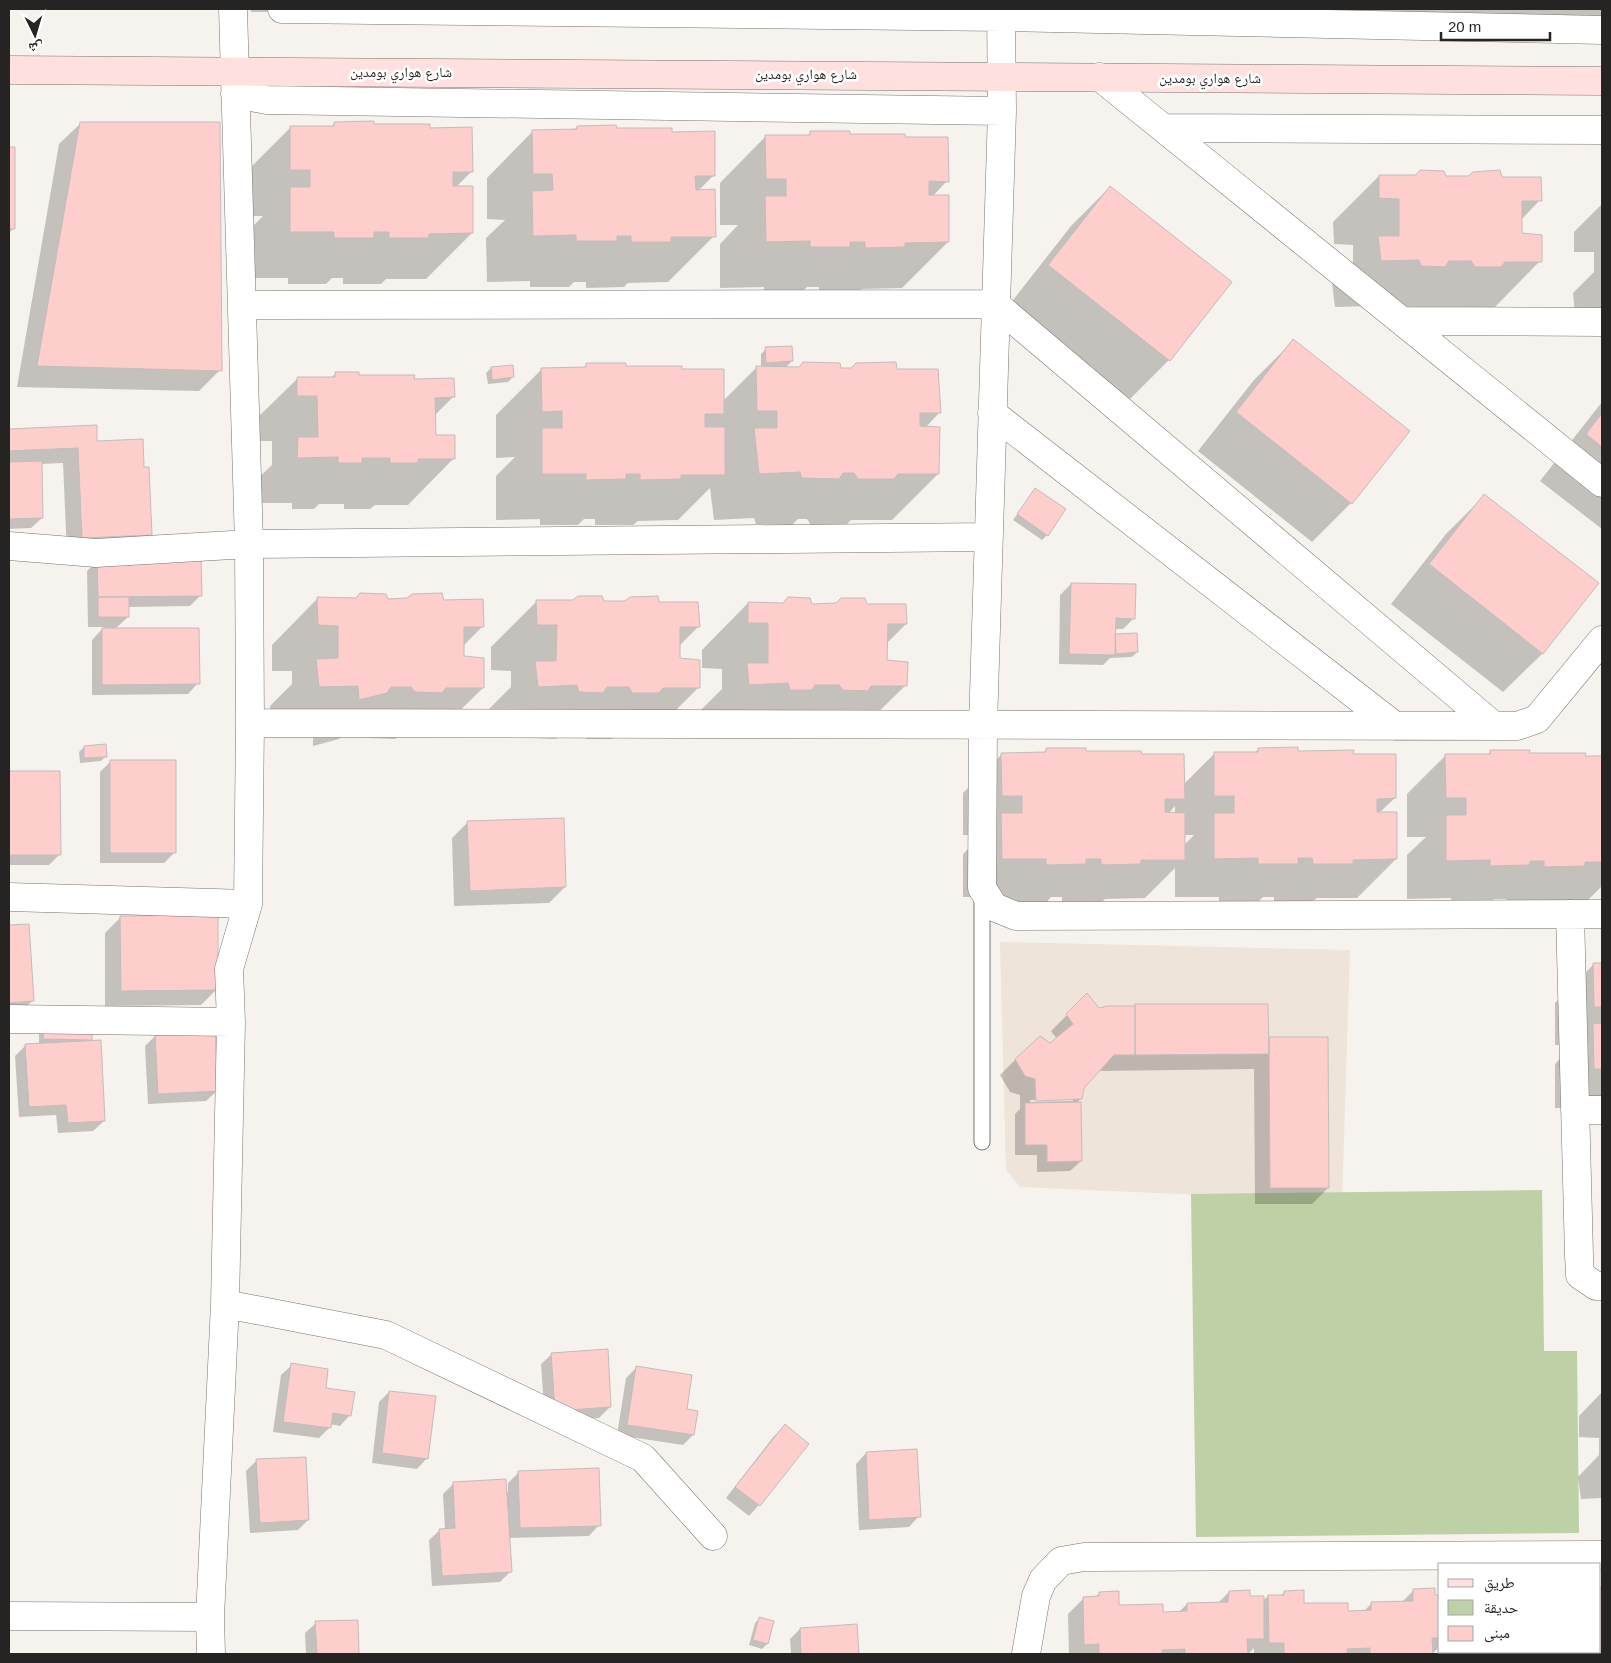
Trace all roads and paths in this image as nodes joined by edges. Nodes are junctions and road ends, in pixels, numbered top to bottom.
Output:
1 (233, 9) edge
2 (282, 9) edge
3 (1001, 13) edge
4 (1602, 30) edge
5 (9, 70) edge
6 (1003, 76) junction
7 (1100, 77) junction
8 (1602, 81) edge
9 (235, 83) junction
10 (1002, 111) junction
11 (1164, 128) junction
12 (1602, 130) edge
13 (995, 304) junction
14 (242, 305) junction
15 (1402, 321) junction
16 (1602, 322) edge
17 (992, 413) junction
18 (1602, 483) edge
19 (988, 537) junction
20 (249, 544) junction
21 (9, 546) edge
22 (1602, 640) edge
23 (250, 723) junction
24 (983, 726) junction
25 (1395, 726) junction
26 (1494, 726) junction
27 (982, 888) junction
28 (9, 897) edge
29 (248, 904) junction
30 (1570, 914) junction
31 (1602, 914) edge
32 (9, 1019) edge
33 (231, 1022) junction
34 (1575, 1110) junction
35 (1602, 1110) edge
36 (982, 1142) dead end
37 (1602, 1286) edge
38 (225, 1304) junction
39 (713, 1536) dead end
40 (1602, 1555) edge
41 (9, 1616) edge
42 (210, 1617) junction
43 (211, 1654) edge
44 (1026, 1654) edge

1 - 9 street
2 - 3 street
3 - 4 street
3 - 6 street
5 - 9 main road, شارع هواري بومدين
6 - 7 main road, شارع هواري بومدين
6 - 9 main road, شارع هواري بومدين
6 - 10 street
7 - 8 main road, شارع هواري بومدين
7 - 11 street
9 - 10 street
9 - 14 street
10 - 13 street
11 - 12 street
11 - 15 street
13 - 14 street
13 - 17 street
13 - 26 street
14 - 20 street
15 - 16 street
15 - 18 street
17 - 19 street
17 - 25 street
19 - 20 street
19 - 24 street
20 - 21 street
20 - 23 street
22 - 26 street
23 - 24 street
23 - 29 street
24 - 25 street
24 - 27 street
25 - 26 street
27 - 30 street
27 - 36 lane
28 - 29 street
29 - 33 street
30 - 31 street
30 - 34 street
32 - 33 street
33 - 38 street
34 - 35 street
34 - 37 street
38 - 39 street
38 - 42 street
40 - 44 street
41 - 42 street
42 - 43 street

